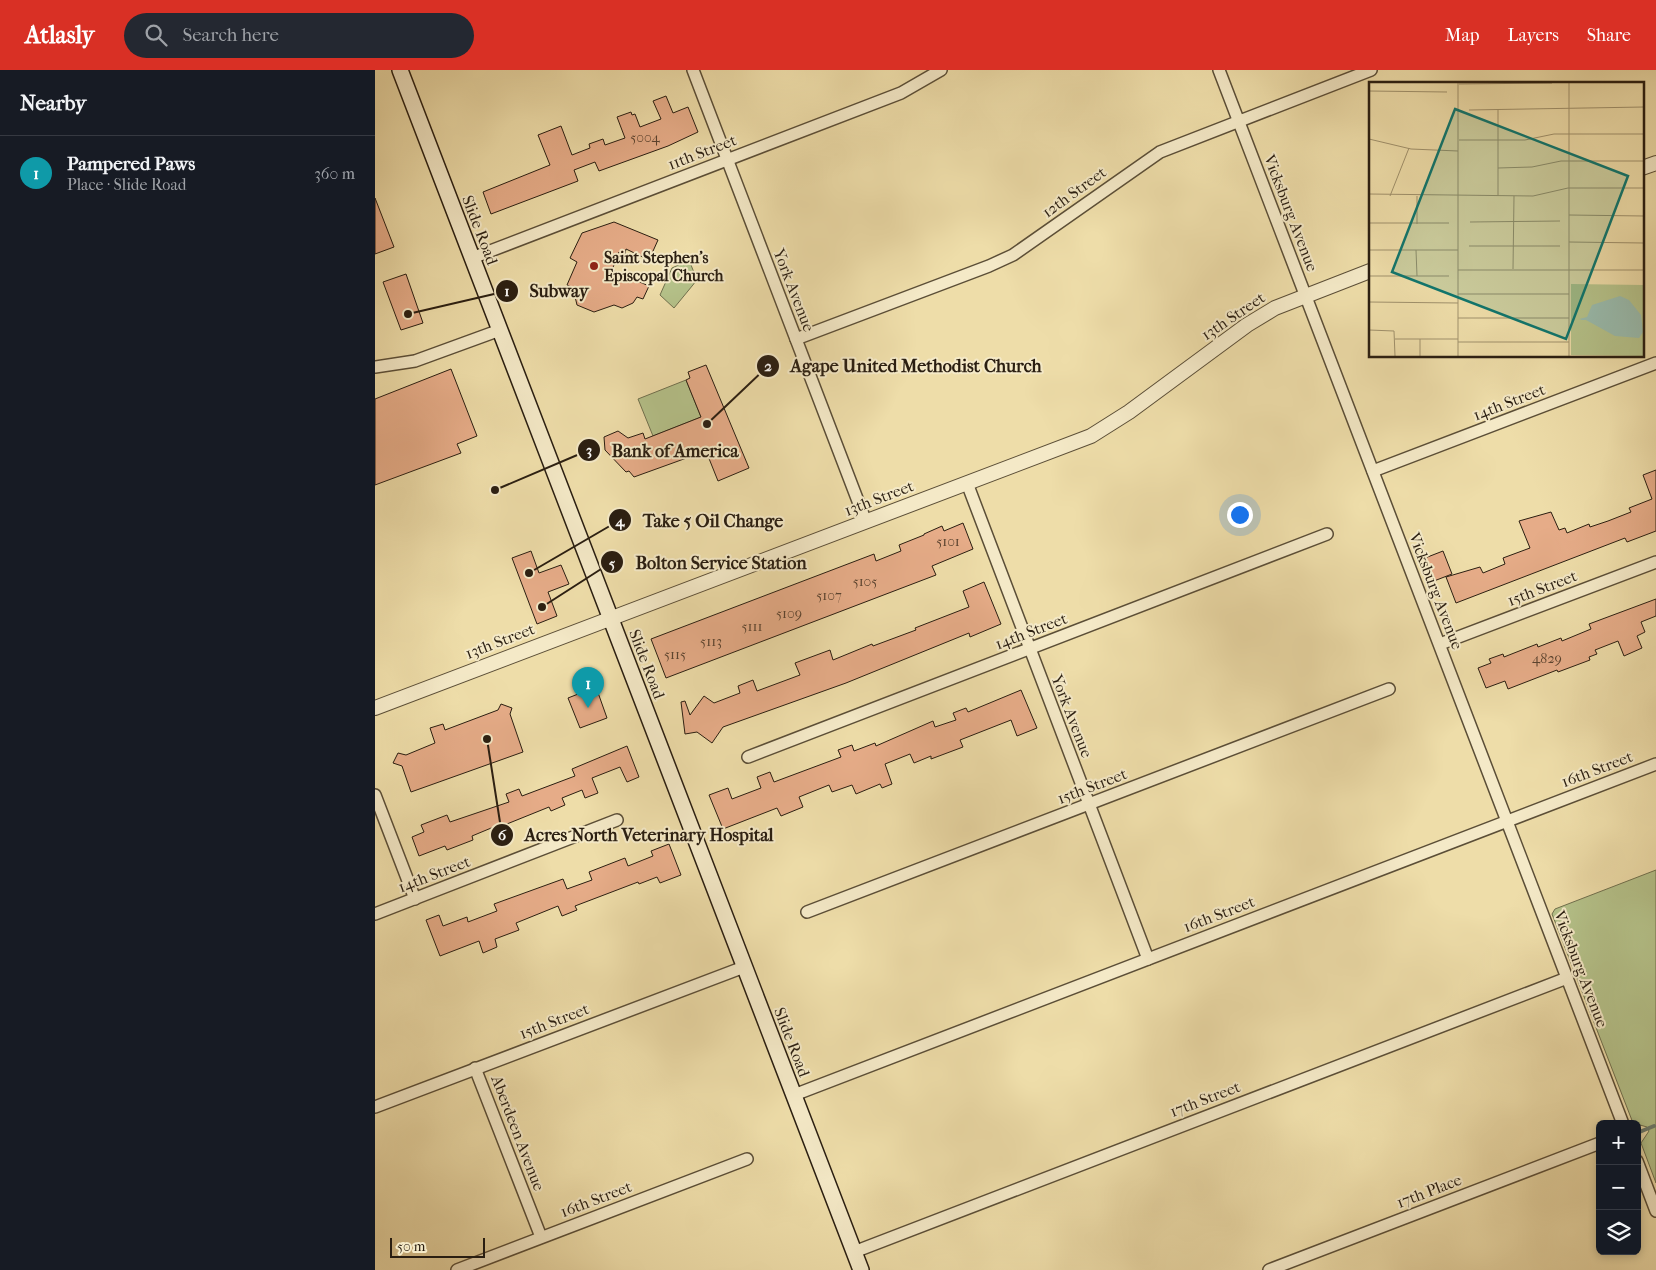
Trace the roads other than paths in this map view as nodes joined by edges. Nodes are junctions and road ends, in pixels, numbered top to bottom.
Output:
1 (400, 70) edge
2 (693, 70) edge
3 (941, 70) edge
4 (1219, 70) edge
5 (1371, 70) edge
6 (1238, 121) junction
7 (727, 160) junction
8 (1656, 163) edge
9 (1643, 168) edge
10 (472, 258) junction
11 (1369, 271) edge
12 (1305, 295) junction
13 (500, 330) junction
14 (796, 339) junction
15 (1656, 363) edge
16 (375, 367) edge
17 (1373, 471) junction
18 (967, 483) junction
19 (866, 522) junction
20 (1327, 534) dead end
21 (1656, 562) edge
22 (611, 619) junction
23 (1440, 644) junction
24 (1028, 649) junction
25 (1389, 689) dead end
26 (375, 708) edge
27 (748, 757) dead end
28 (1656, 764) edge
29 (375, 795) edge
30 (1089, 804) junction
31 (617, 820) dead end
32 (1507, 821) junction
33 (415, 899) junction
34 (807, 912) dead end
35 (375, 914) edge
36 (1148, 959) junction
37 (745, 967) junction
38 (1567, 978) junction
39 (475, 1068) junction
40 (794, 1095) junction
41 (375, 1107) edge
42 (1621, 1120) edge
43 (1596, 1145) edge
44 (747, 1159) dead end
45 (1639, 1165) edge
46 (1656, 1211) edge
47 (541, 1237) junction
48 (854, 1252) junction
49 (457, 1270) edge
50 (861, 1270) edge
51 (1269, 1270) edge

1 - 10 main road, Slide Road
2 - 7 street, York Avenue
3 - 7 street, 11th Street
4 - 6 street, Vicksburg Avenue
5 - 6 street, 12th Street
6 - 12 street, Vicksburg Avenue
6 - 14 street, 12th Street
7 - 10 street, 11th Street
7 - 14 street, York Avenue
8 - 9 street
10 - 13 main road, Slide Road
11 - 12 street, 13th Street
12 - 17 street, Vicksburg Avenue
12 - 18 street, 13th Street
13 - 16 street
13 - 22 main road, Slide Road
14 - 19 street, York Avenue
15 - 17 street, 14th Street
17 - 23 street, Vicksburg Avenue
18 - 19 street, 13th Street
18 - 24 street, York Avenue
19 - 22 street, 13th Street
20 - 24 street, 14th Street
21 - 23 street, 15th Street
22 - 26 street, 13th Street
22 - 37 main road, Slide Road
23 - 32 street, Vicksburg Avenue
24 - 27 street, 14th Street
24 - 30 street, York Avenue
25 - 30 street, 15th Street
28 - 32 street, 16th Street
29 - 33 street
30 - 34 street, 15th Street
30 - 36 street, York Avenue
31 - 33 street, 14th Street
32 - 36 street, 16th Street
32 - 38 street, Vicksburg Avenue
33 - 35 street, 14th Street
36 - 40 street, 16th Street
37 - 39 street, 15th Street
37 - 40 main road, Slide Road
38 - 42 street, Vicksburg Avenue
38 - 48 street, 17th Street
39 - 41 street, 15th Street
39 - 47 street, Aberdeen Avenue
40 - 48 main road, Slide Road
43 - 51 street, 17th Place
44 - 47 street, 16th Street
45 - 46 street
47 - 49 street, 16th Street
48 - 50 main road, Slide Road

